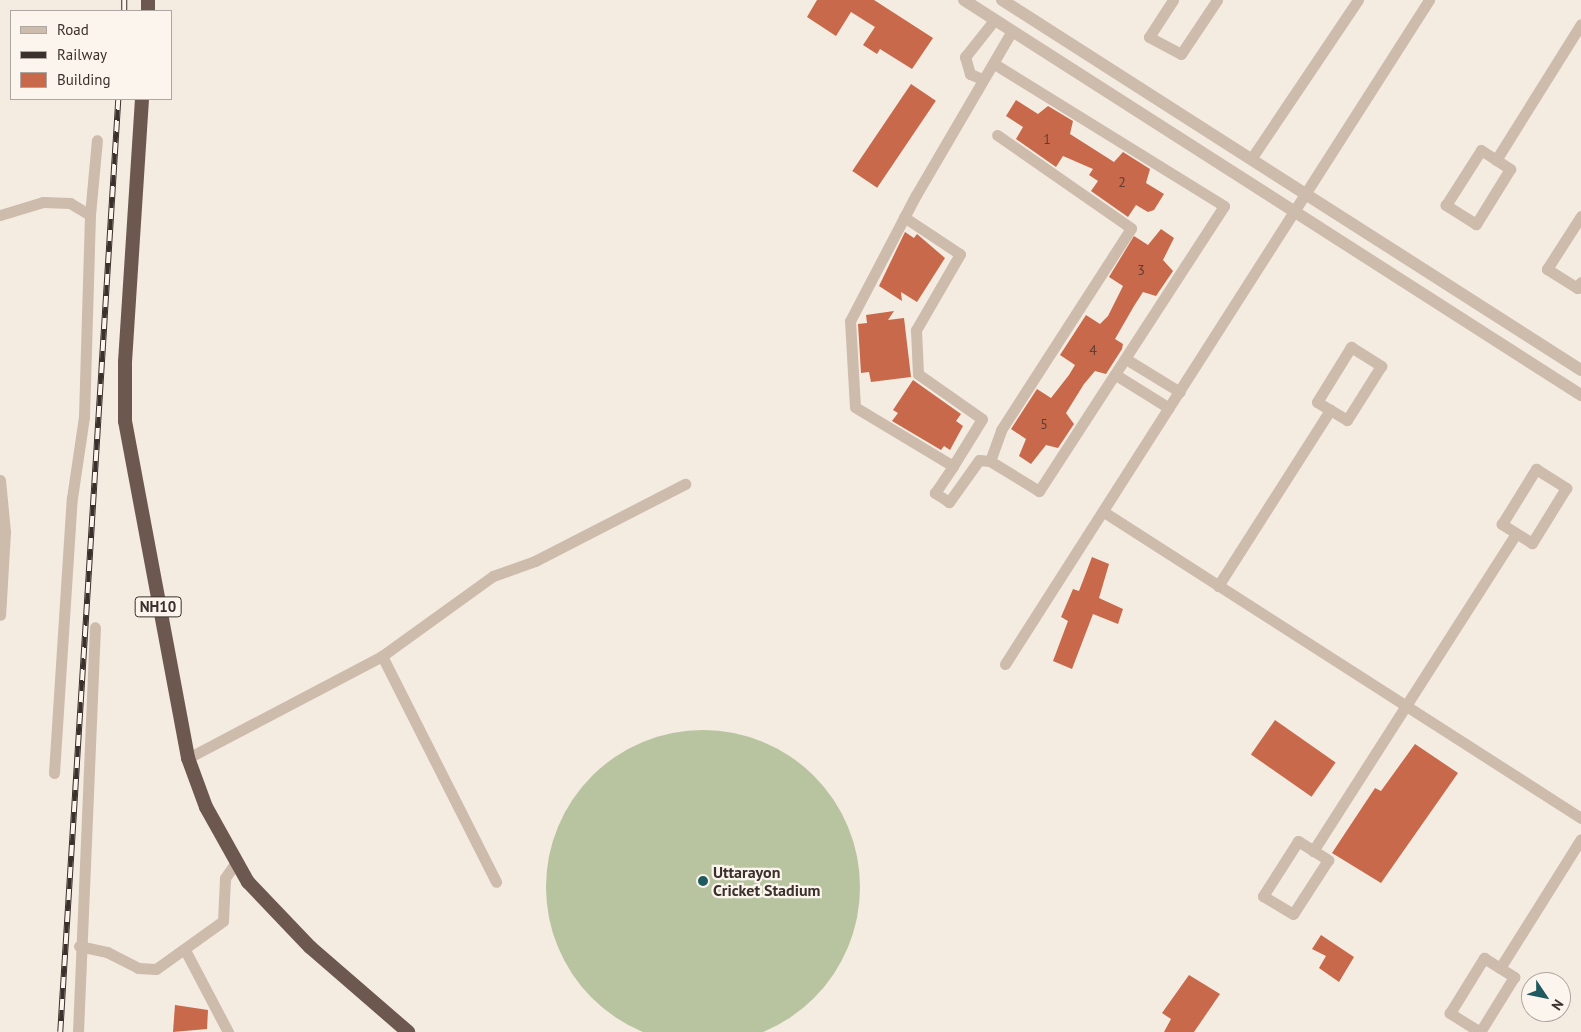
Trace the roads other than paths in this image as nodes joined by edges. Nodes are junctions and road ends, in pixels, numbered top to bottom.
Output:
1 (964, 0) edge
2 (1002, 0) edge
3 (1173, 0) edge
4 (1217, 0) edge
5 (1358, 0) edge
6 (1429, 0) edge
7 (995, 20) junction
8 (1581, 24) edge
9 (1012, 31) junction
10 (996, 66) junction
11 (982, 79) junction
12 (142, 100) edge
13 (997, 135) dead end
14 (97, 140) dead end
15 (1252, 159) junction
16 (1496, 160) junction
17 (1306, 194) junction
18 (1295, 212) junction
19 (90, 214) junction
20 (0, 216) edge
21 (1581, 216) edge
22 (904, 217) junction
23 (1581, 282) edge
24 (1126, 359) junction
25 (1581, 370) edge
26 (1116, 374) junction
27 (1180, 392) junction
28 (1581, 395) edge
29 (1169, 408) junction
30 (1330, 410) junction
31 (990, 460) junction
32 (953, 466) junction
33 (0, 480) edge
34 (685, 484) dead end
35 (1104, 512) junction
36 (1516, 533) junction
37 (1218, 586) junction
38 (0, 616) edge
39 (94, 627) dead end
40 (382, 656) junction
41 (1005, 664) dead end
42 (1405, 705) junction
43 (188, 758) junction
44 (54, 773) dead end
45 (1581, 818) edge
46 (1581, 839) edge
47 (1313, 851) junction
48 (236, 862) junction
49 (496, 882) dead end
50 (78, 946) junction
51 (185, 950) junction
52 (1500, 968) junction
53 (78, 1032) edge
54 (228, 1032) edge
55 (408, 1032) edge

1 - 7 street
2 - 15 street
3 - 4 street
5 - 15 street
6 - 17 street
7 - 9 street
7 - 11 street
8 - 16 street
9 - 10 street
9 - 18 street
10 - 11 street
10 - 24 street
11 - 22 street
12 - 43 highway, NH10
13 - 31 street
14 - 19 street
15 - 17 street
16 - 16 street
17 - 18 street
17 - 25 street
18 - 27 street
18 - 28 street
19 - 20 street
19 - 44 street
21 - 23 street
22 - 32 street
22 - 32 street
24 - 26 street
24 - 27 street
26 - 29 street
26 - 31 street
27 - 29 street
29 - 35 street
30 - 30 street
30 - 37 street
31 - 32 street
33 - 38 street
34 - 40 street
35 - 37 street
35 - 41 street
36 - 36 street
36 - 42 street
37 - 42 street
39 - 50 street
40 - 43 street
40 - 49 street
42 - 45 street
42 - 47 street
43 - 48 highway, NH10
46 - 52 street
47 - 47 street
48 - 51 street
48 - 55 highway, NH10
50 - 51 street
50 - 53 street
51 - 54 street
52 - 52 street

